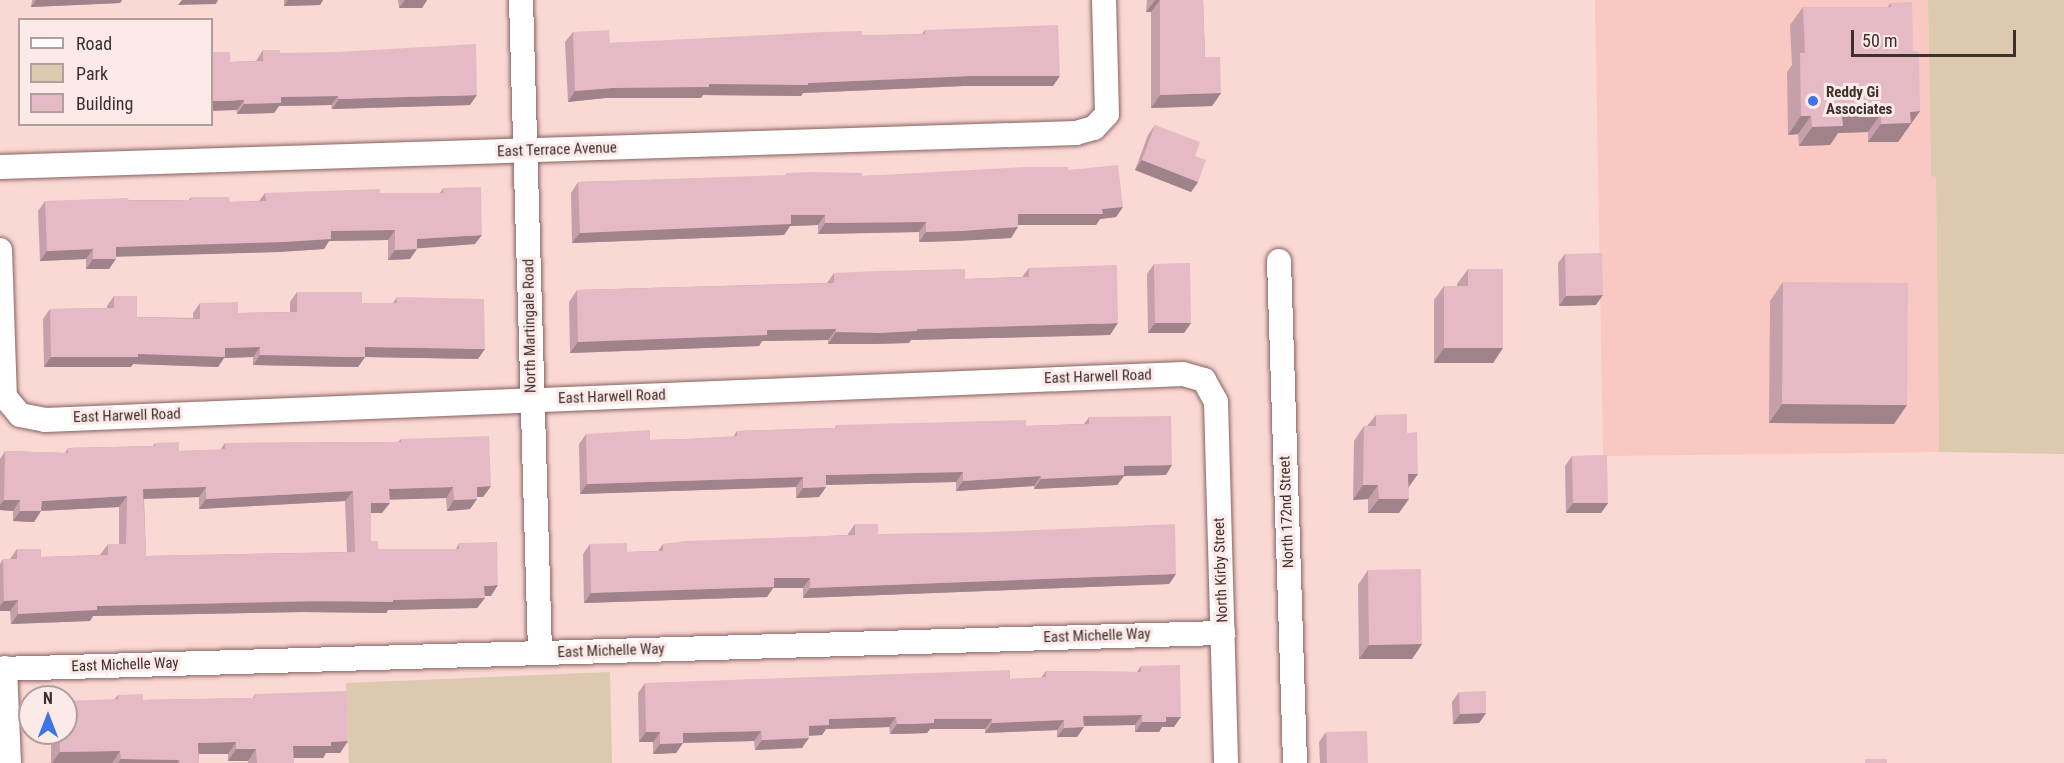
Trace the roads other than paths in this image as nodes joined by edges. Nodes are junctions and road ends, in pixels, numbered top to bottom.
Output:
1 (521, 0) edge
2 (1104, 0) edge
3 (526, 151) junction
4 (0, 167) edge
5 (0, 250) edge
6 (1279, 261) dead end
7 (1204, 380) joint
8 (531, 400) junction
9 (1222, 633) junction
10 (540, 653) junction
11 (3, 669) edge
12 (9, 763) edge
13 (1226, 763) edge
14 (1295, 763) edge

1 - 3 street, North Martingale Road
2 - 3 street, East Terrace Avenue
3 - 4 street, East Terrace Avenue
3 - 8 street, North Martingale Road
5 - 8 street, East Harwell Road
6 - 14 street, North 172nd Street
7 - 8 street, East Harwell Road
7 - 9 street, North Kirby Street
8 - 10 street, North Martingale Road
9 - 10 street, East Michelle Way
9 - 13 street, North Kirby Street
10 - 11 street, East Michelle Way
11 - 12 street

